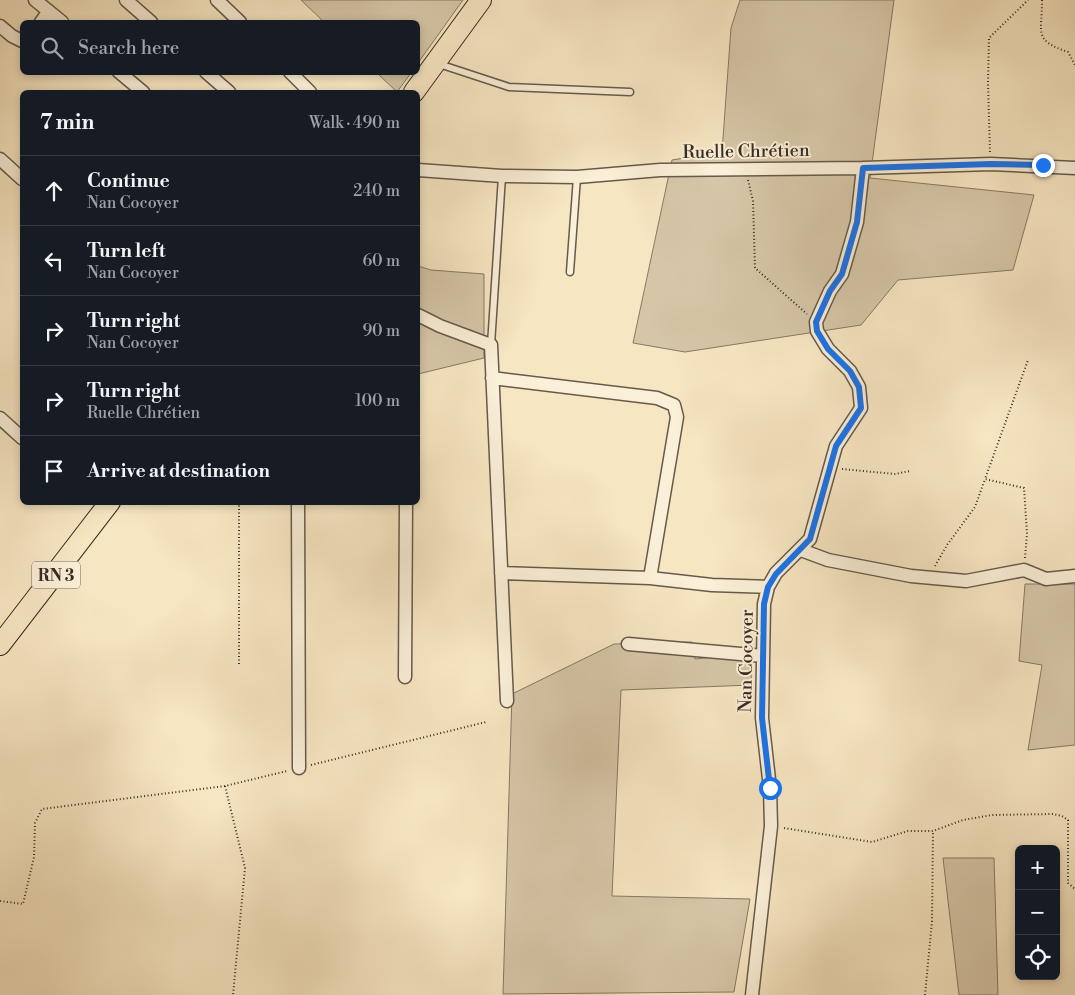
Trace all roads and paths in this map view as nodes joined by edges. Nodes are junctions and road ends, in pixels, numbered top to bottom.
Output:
1 (35, 0) edge
2 (126, 0) edge
3 (217, 0) edge
4 (481, 0) edge
5 (1028, 0) edge
6 (1042, 0) edge
7 (49, 11) junction
8 (42, 20) edge
9 (60, 20) edge
10 (149, 20) edge
11 (238, 20) edge
12 (0, 26) edge
13 (20, 39) edge
14 (435, 62) junction
15 (1075, 65) edge
16 (123, 75) edge
17 (209, 75) edge
18 (293, 75) edge
19 (140, 90) edge
20 (226, 90) edge
21 (308, 90) edge
22 (415, 90) edge
23 (630, 92) dead end
24 (0, 159) edge
25 (991, 164) junction
26 (863, 168) junction
27 (1075, 168) edge
28 (737, 169) junction
29 (420, 170) edge
30 (502, 176) junction
31 (20, 177) edge
32 (577, 177) junction
33 (570, 272) dead end
34 (420, 316) edge
35 (816, 322) junction
36 (491, 345) junction
37 (1028, 360) dead end
38 (492, 378) junction
39 (0, 418) edge
40 (20, 436) edge
41 (832, 468) junction
42 (910, 470) dead end
43 (985, 479) junction
44 (103, 505) edge
45 (239, 505) edge
46 (298, 505) edge
47 (406, 505) edge
48 (801, 550) junction
49 (1024, 570) junction
50 (502, 573) junction
51 (1075, 576) edge
52 (929, 577) junction
53 (650, 578) junction
54 (768, 587) junction
55 (628, 644) dead end
56 (0, 645) edge
57 (762, 656) junction
58 (239, 664) dead end
59 (405, 677) dead end
60 (508, 701) dead end
61 (486, 722) dead end
62 (299, 768) junction
63 (225, 786) junction
64 (771, 826) junction
65 (932, 831) junction
66 (1075, 889) edge
67 (0, 901) edge
68 (234, 995) edge
69 (752, 995) edge
70 (925, 995) edge

1 - 7 street
2 - 10 street
3 - 11 street
4 - 14 main road
5 - 25 path
6 - 15 path
7 - 8 street
7 - 9 street
12 - 13 street
14 - 22 main road
14 - 23 lane
16 - 19 street
17 - 20 street
18 - 21 street
24 - 31 street
25 - 26 street, Ruelle Chrétien
25 - 27 street, Ruelle Chrétien
26 - 28 street, Ruelle Chrétien
26 - 35 street
28 - 32 street, Ruelle Chrétien
28 - 35 path
29 - 30 street, Ruelle Chrétien
30 - 32 street, Ruelle Chrétien
30 - 36 lane
32 - 33 lane
34 - 36 street
35 - 41 street, Nan Cocoyer
36 - 38 street
37 - 43 path
38 - 50 street
38 - 53 street
39 - 40 street
41 - 42 path
41 - 48 street, Nan Cocoyer
43 - 49 path
43 - 52 path
44 - 56 main road, RN 3
45 - 58 path
46 - 62 street
47 - 59 street
48 - 52 street
48 - 54 street, Nan Cocoyer
49 - 51 street
49 - 52 street
50 - 53 street
50 - 60 street
53 - 54 street
54 - 57 street, Nan Cocoyer
55 - 57 street
57 - 64 street, Nan Cocoyer
61 - 62 path
62 - 63 path
63 - 67 path
63 - 68 path
64 - 65 path
64 - 69 street, Nan Cocoyer
65 - 66 path
65 - 70 path

